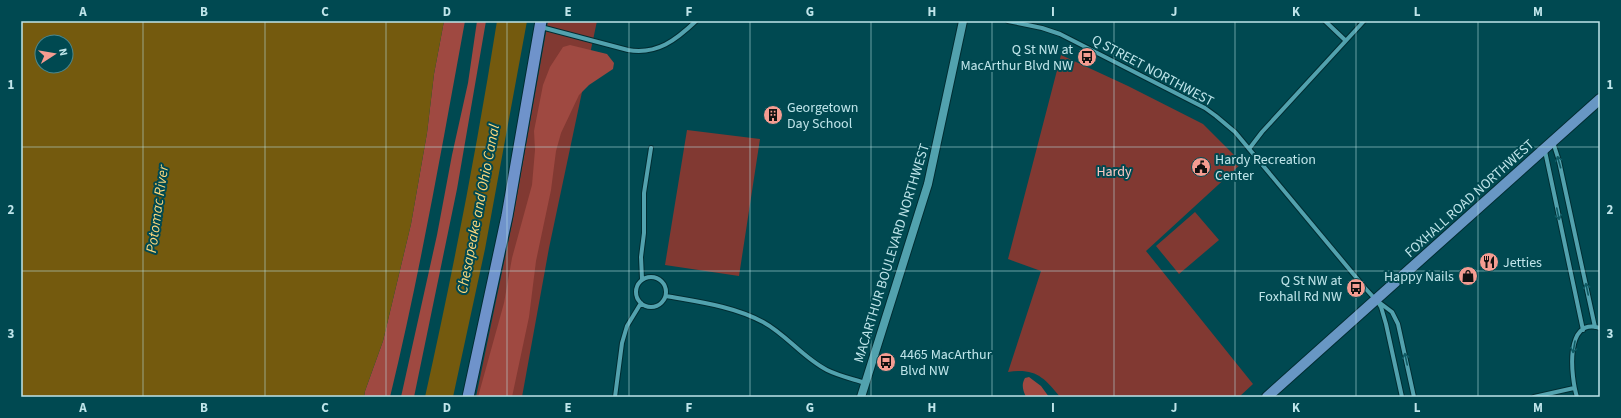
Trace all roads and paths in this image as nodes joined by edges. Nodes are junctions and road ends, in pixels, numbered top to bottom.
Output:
1 (696, 21) edge
2 (963, 21) edge
3 (1008, 21) edge
4 (1325, 21) edge
5 (1364, 21) edge
6 (541, 24) edge
7 (1346, 40) junction
8 (1600, 99) edge
9 (1553, 141) junction
10 (651, 148) dead end
11 (1544, 148) junction
12 (1249, 149) junction
13 (642, 279) junction
14 (666, 296) junction
15 (1376, 300) junction
16 (641, 303) junction
17 (1595, 327) junction
18 (1600, 328) edge
19 (1583, 330) junction
20 (865, 383) junction
21 (1574, 388) junction
22 (468, 397) edge
23 (614, 397) edge
24 (861, 397) edge
25 (1267, 397) edge
26 (1402, 397) edge
27 (1414, 397) edge
28 (1534, 397) edge
29 (1577, 397) edge

1 - 6 street
2 - 20 main road, MACARTHUR BOULEVARD NORTHWEST
3 - 12 street, Q STREET NORTHWEST
4 - 7 street
5 - 7 street
6 - 22 highway
7 - 12 street
8 - 9 main road, FOXHALL ROAD NORTHWEST
9 - 11 main road, FOXHALL ROAD NORTHWEST
17 -> 9 street
10 - 13 street
11 - 15 main road, FOXHALL ROAD NORTHWEST
11 -> 19 street
12 - 15 street, Q STREET NORTHWEST
13 - 14 street
13 - 16 street
14 - 16 street
14 - 20 street
15 - 25 main road, FOXHALL ROAD NORTHWEST
15 - 26 street, Q STREET NORTHWEST
27 -> 15 street, Q STREET NORTHWEST
16 - 23 street
17 - 18 street
17 - 19 street
19 -> 21 street
20 - 24 main road, MACARTHUR BOULEVARD NORTHWEST
21 - 28 street
21 - 29 street

